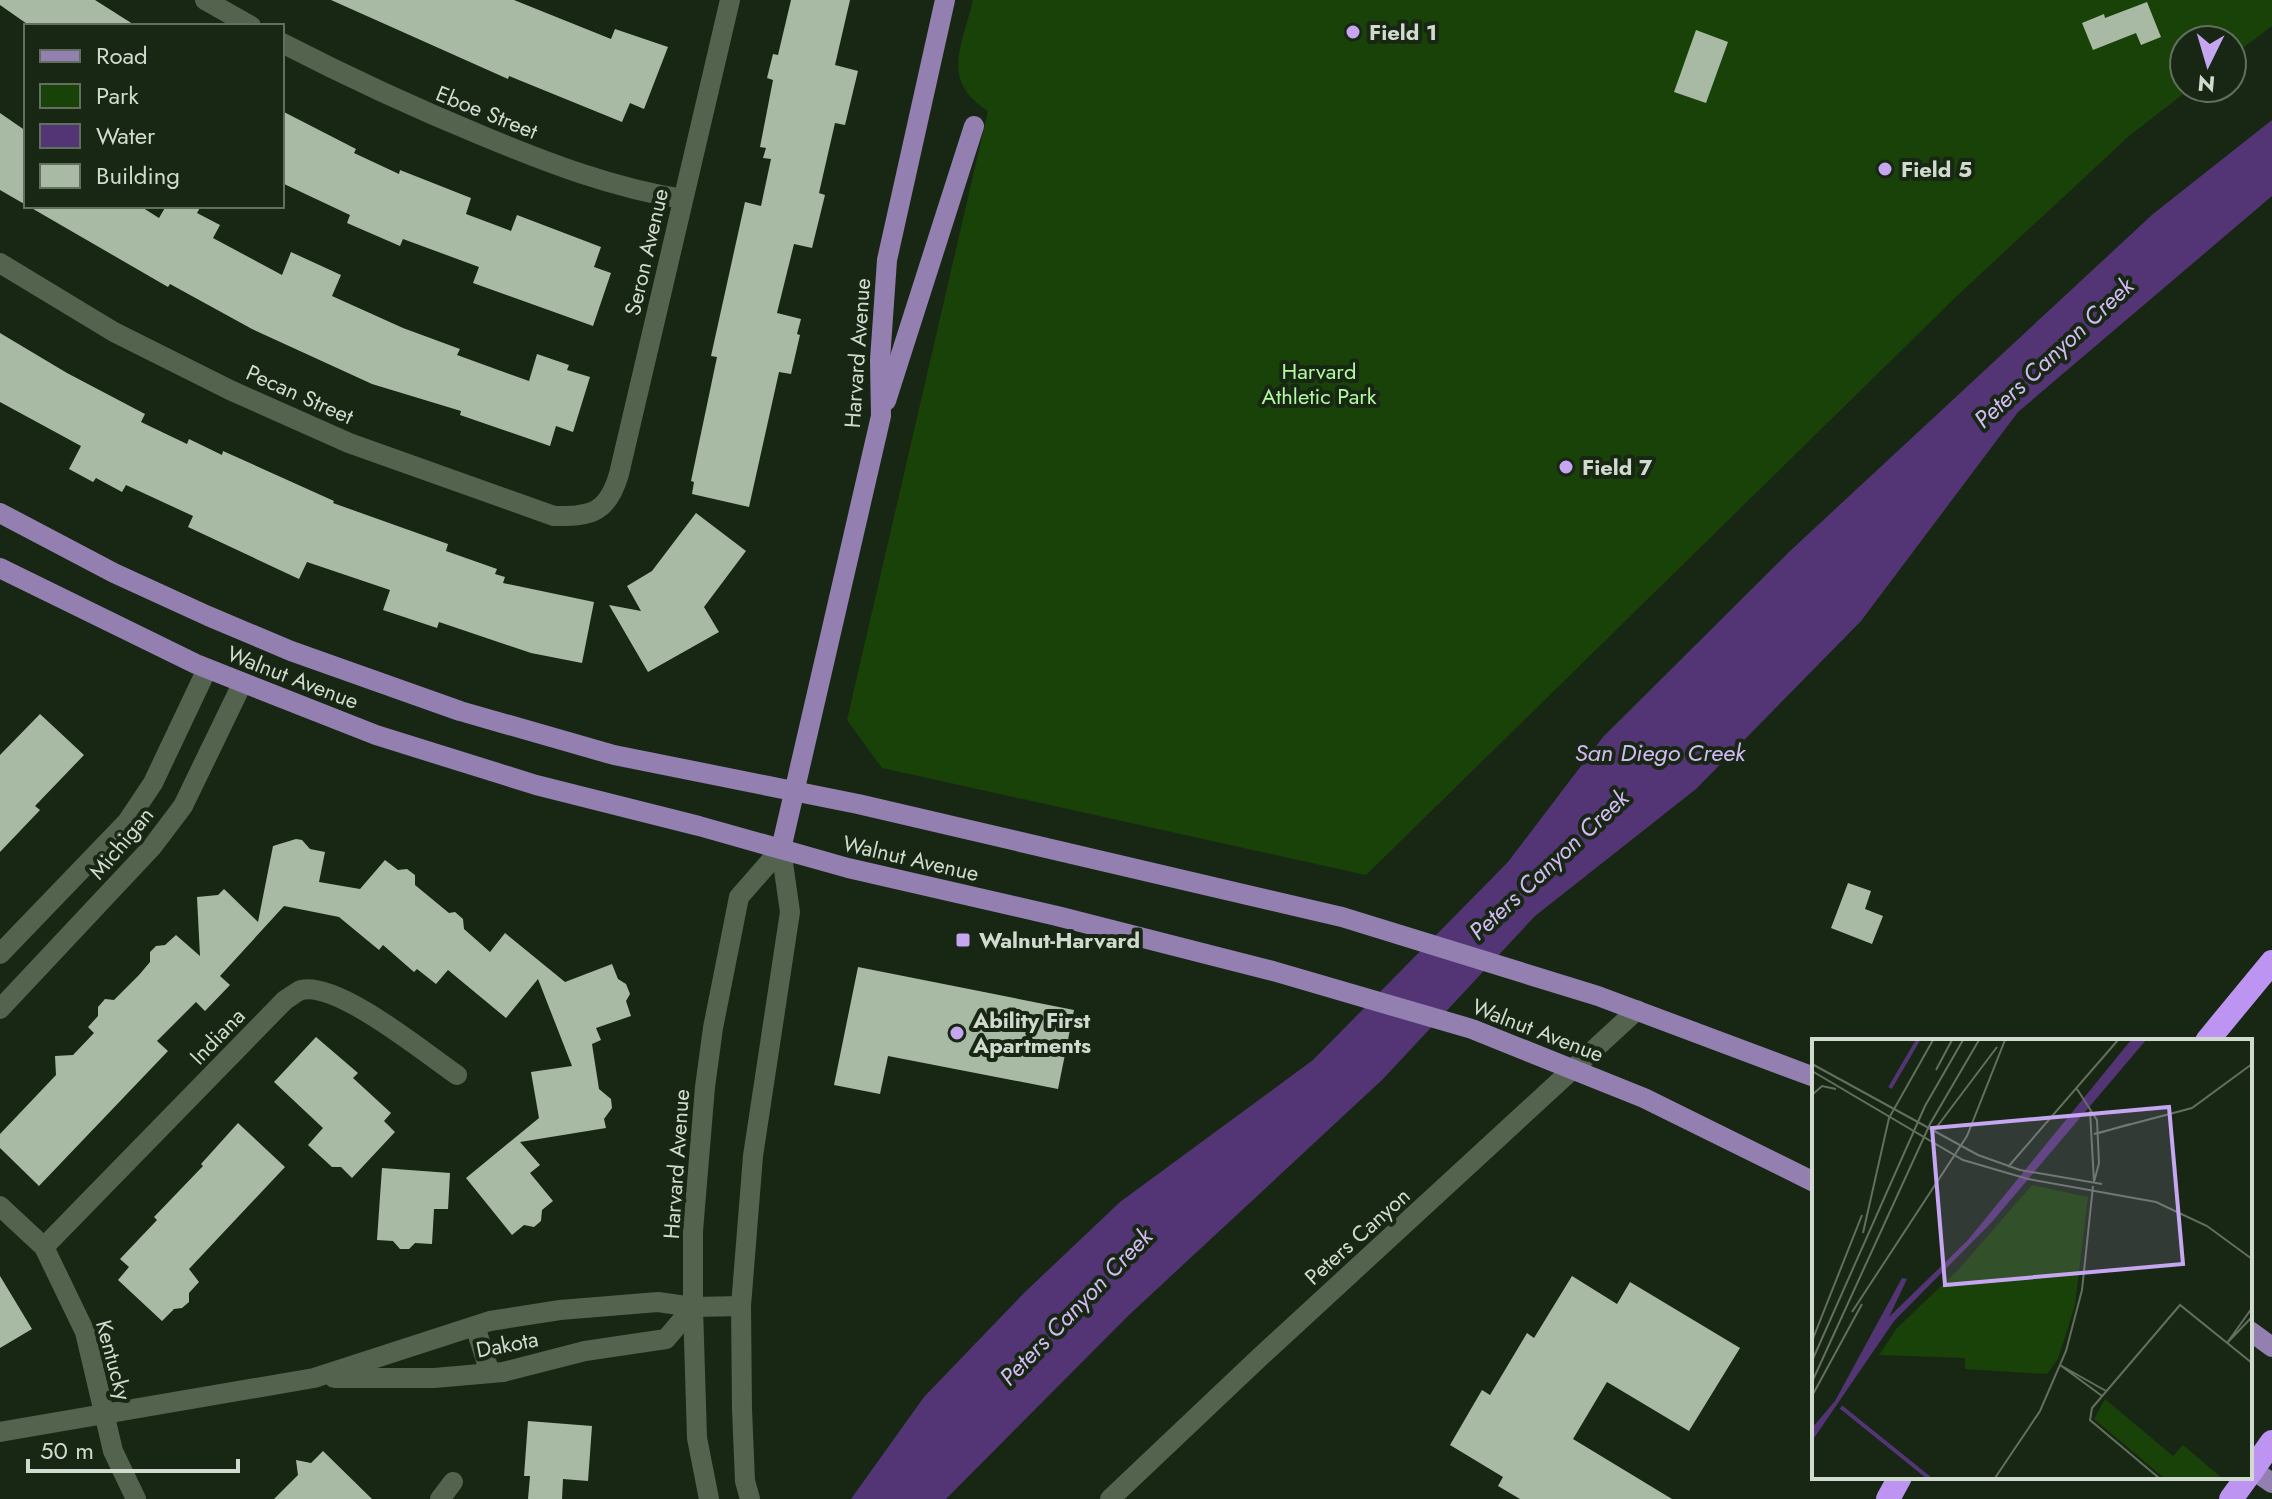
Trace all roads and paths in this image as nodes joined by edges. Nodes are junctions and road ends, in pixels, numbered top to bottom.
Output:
1 (205, 0) edge
2 (730, 0) edge
3 (945, 0) edge
4 (247, 24) edge
5 (284, 44) edge
6 (974, 126) dead end
7 (683, 199) junction
8 (0, 263) edge
9 (881, 416) junction
10 (598, 511) joint
11 (0, 513) edge
12 (0, 568) edge
13 (207, 669) junction
14 (242, 684) junction
15 (793, 792) junction
16 (781, 849) junction
17 (0, 954) edge
18 (2272, 962) edge
19 (2, 1003) edge
20 (1637, 1010) junction
21 (2209, 1039) edge
22 (1573, 1069) junction
23 (457, 1075) dead end
24 (1812, 1076) edge
25 (1812, 1181) edge
26 (0, 1206) edge
27 (44, 1247) junction
28 (741, 1306) junction
29 (693, 1307) junction
30 (475, 1326) junction
31 (2252, 1332) edge
32 (2272, 1347) edge
33 (490, 1373) junction
34 (314, 1378) junction
35 (104, 1413) junction
36 (0, 1432) edge
37 (2272, 1442) edge
38 (2252, 1469) edge
39 (2252, 1474) edge
40 (1899, 1479) edge
41 (2245, 1479) edge
42 (2272, 1483) edge
43 (136, 1499) edge
44 (709, 1499) edge
45 (750, 1499) edge
46 (1110, 1499) edge
47 (1888, 1499) edge
48 (2231, 1499) edge

1 - 4 street
2 - 7 street, Seron Avenue
3 - 9 main road, Harvard Avenue
5 - 7 street, Eboe Street
6 - 9 main road
7 - 10 street, Seron Avenue
8 - 10 street, Pecan Street
9 - 15 main road, Harvard Avenue
11 - 15 main road, Walnut Avenue
12 - 13 main road, Walnut Avenue
13 - 14 main road, Walnut Avenue
13 - 17 street, Michigan
14 - 16 main road, Walnut Avenue
14 - 19 street, Michigan
15 - 16 main road, Harvard Avenue
15 - 20 main road, Walnut Avenue
16 - 22 main road, Walnut Avenue
16 - 28 street, Harvard Avenue
16 - 29 street, Harvard Avenue
18 - 21 highway
20 - 22 street, Peters Canyon
20 - 24 main road, Walnut Avenue
22 - 25 main road, Walnut Avenue
22 - 46 street, Peters Canyon
23 - 27 street, Indiana
26 - 27 street, Kentucky
27 - 35 street, Kentucky
28 - 29 street, Dakota
28 - 45 street, Harvard Avenue
29 - 30 street, Dakota
29 - 33 street, Dakota
29 - 44 street, Harvard Avenue
30 - 33 street
30 - 34 street, Dakota
31 - 32 main road
33 - 34 street, Dakota
34 - 35 street, Dakota
35 - 36 street, Dakota
35 - 43 street, Kentucky
37 - 38 highway
39 - 42 main road
40 - 47 highway
41 - 48 highway

